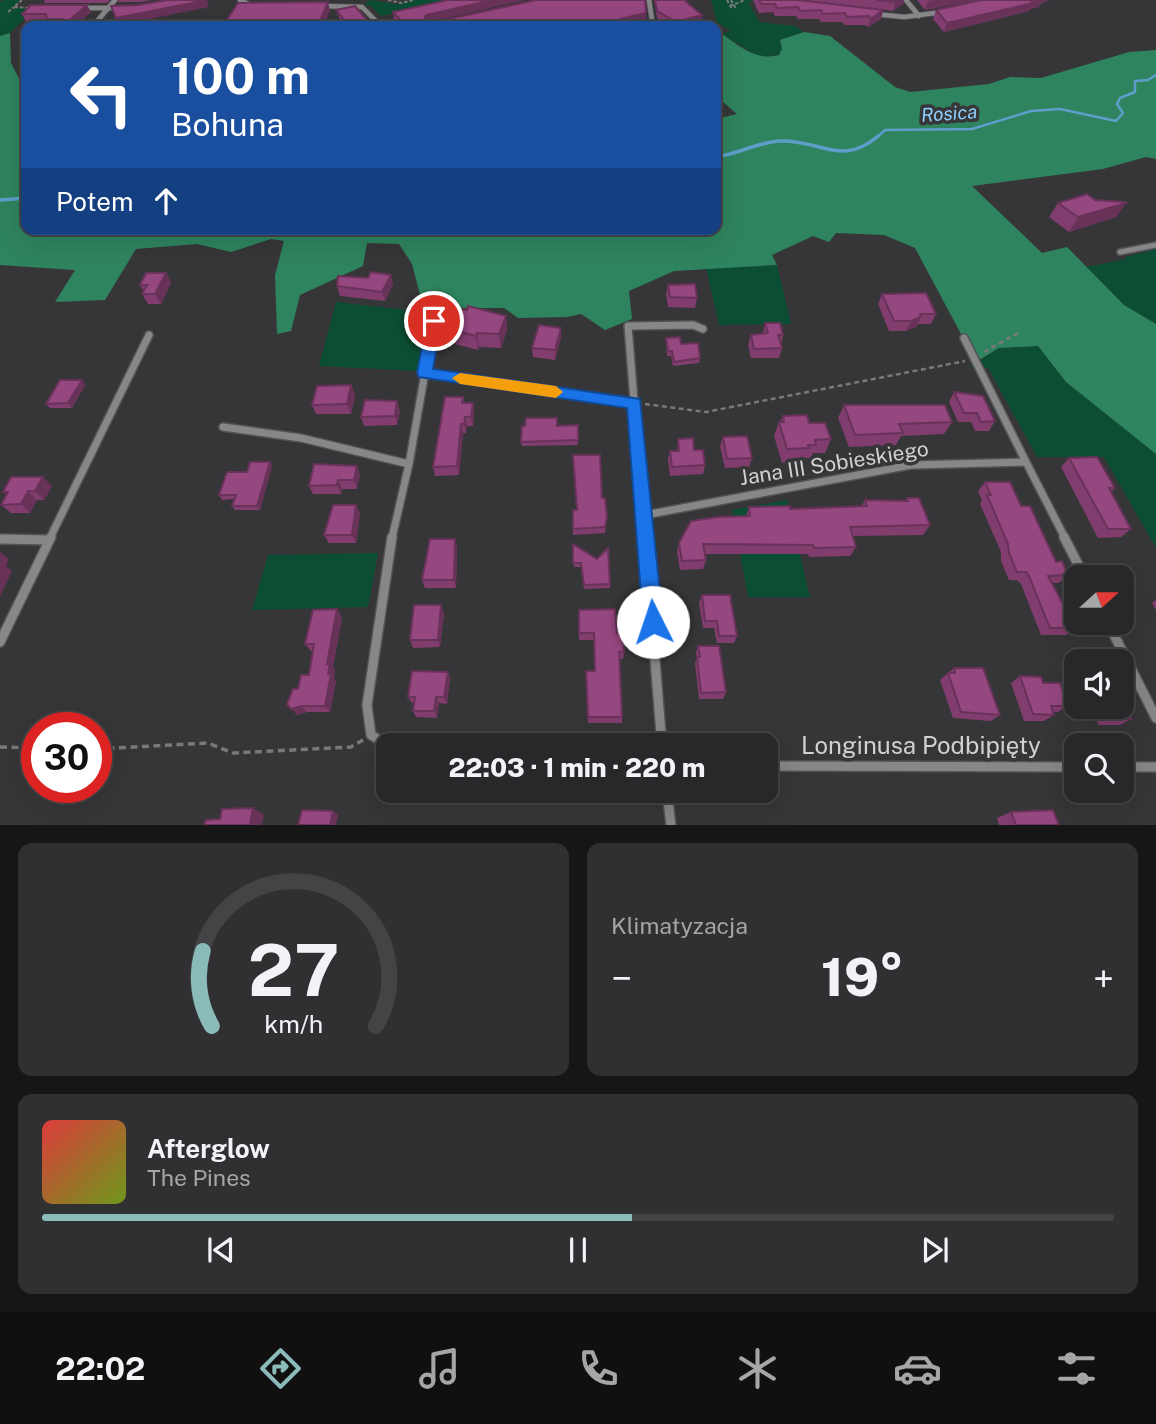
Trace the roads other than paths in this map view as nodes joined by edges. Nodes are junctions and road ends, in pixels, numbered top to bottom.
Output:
1 (115, 0) edge
2 (240, 0) edge
3 (649, 0) edge
4 (906, 0) edge
5 (313, 6) edge
6 (260, 7) edge
7 (72, 8) edge
8 (108, 8) junction
9 (124, 8) edge
10 (944, 12) edge
11 (868, 13) edge
12 (919, 16) junction
13 (97, 21) edge
14 (376, 21) edge
15 (652, 21) edge
16 (1156, 245) edge
17 (1120, 253) dead end
18 (434, 321) dead end
19 (703, 329) dead end
20 (149, 335) dead end
21 (964, 338) dead end
22 (425, 373) junction
23 (635, 403) junction
24 (223, 427) dead end
25 (1026, 461) junction
26 (409, 464) junction
27 (645, 515) junction
28 (0, 540) edge
29 (49, 540) junction
30 (1078, 565) edge
31 (1114, 635) edge
32 (0, 642) edge
33 (1156, 718) edge
34 (661, 733) edge
35 (376, 738) edge
36 (778, 766) edge
37 (1064, 766) edge
38 (1134, 766) edge
39 (1156, 766) edge
40 (668, 803) edge
41 (671, 825) edge

1 - 8 street
2 - 6 street
3 - 15 street
4 - 12 street
5 - 14 street
7 - 8 street
8 - 9 street
8 - 13 street
10 - 12 street
11 - 12 street
16 - 17 street
18 - 22 street
19 - 23 street
20 - 29 street
21 - 25 street
22 - 23 street
22 - 26 street
23 - 27 street
24 - 26 street
25 - 27 street, Jana III Sobieskiego
25 - 30 street
26 - 35 street
27 - 34 street
28 - 29 street
29 - 32 street
31 - 33 street
36 - 37 street, Longinusa Podbipięty
38 - 39 street
40 - 41 street

